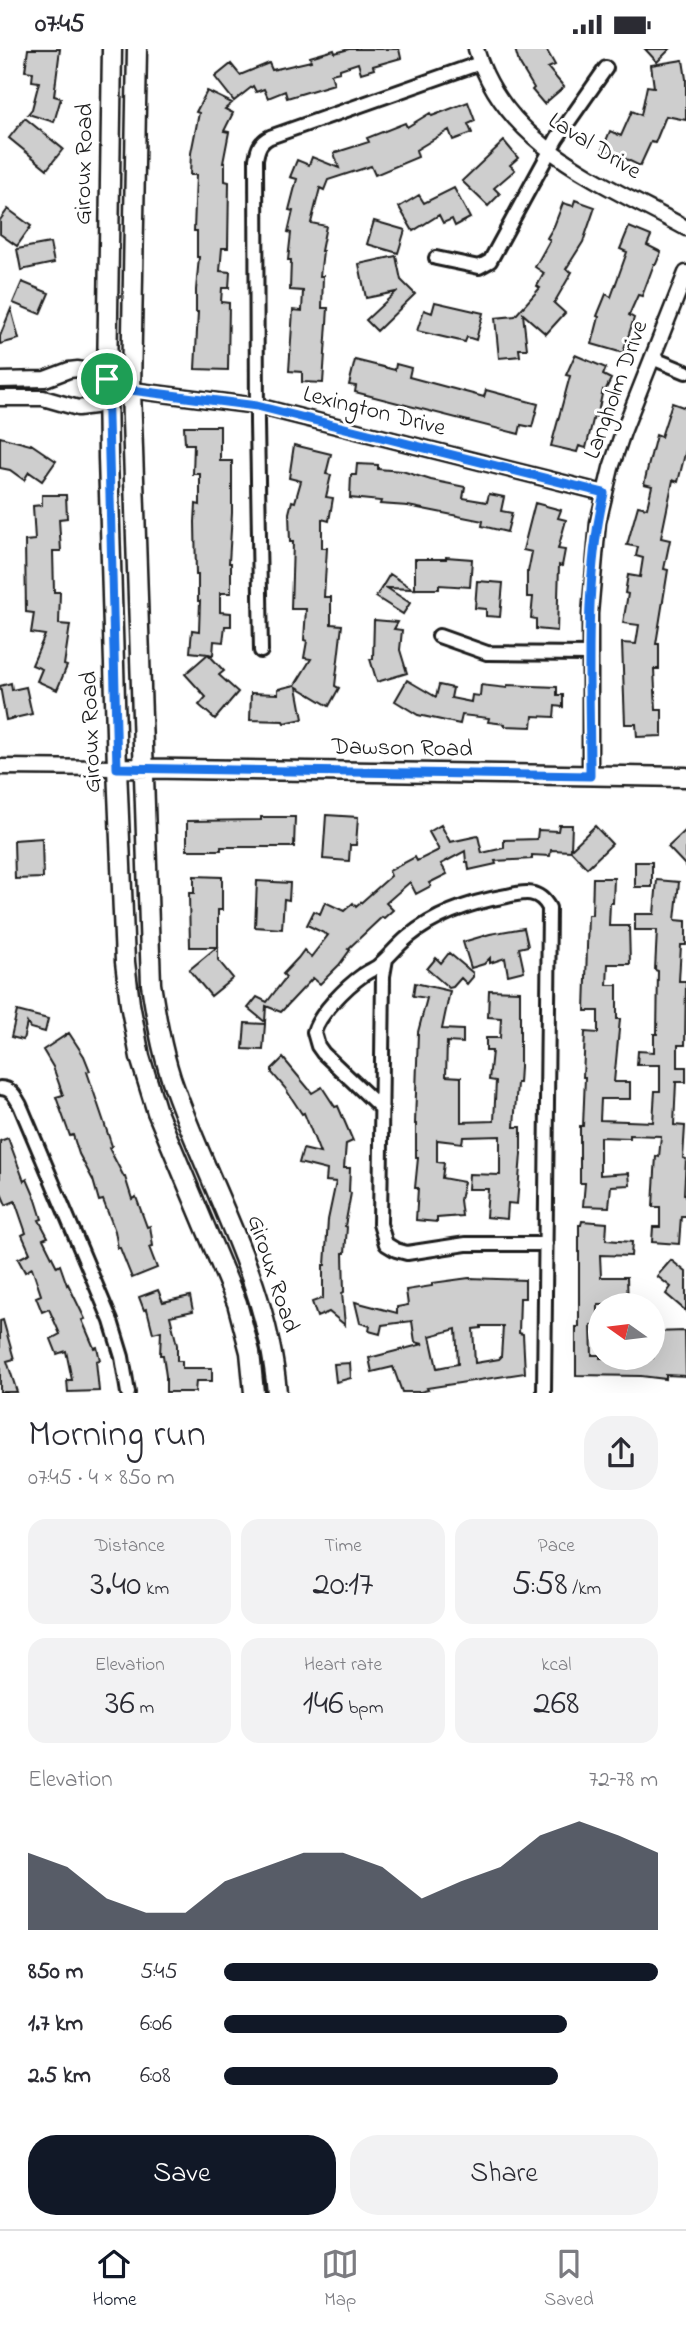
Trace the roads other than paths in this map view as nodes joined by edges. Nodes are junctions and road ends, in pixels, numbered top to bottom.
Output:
1 (112, 49) edge
2 (136, 49) edge
3 (478, 56) edge
4 (606, 68) dead end
5 (550, 152) junction
6 (686, 228) edge
7 (436, 258) dead end
8 (686, 273) edge
9 (652, 358) junction
10 (686, 372) edge
11 (107, 379) junction
12 (0, 380) edge
13 (131, 390) junction
14 (0, 398) edge
15 (107, 399) junction
16 (257, 406) junction
17 (604, 493) junction
18 (439, 635) dead end
19 (261, 651) dead end
20 (590, 654) junction
21 (0, 767) edge
22 (117, 768) junction
23 (142, 768) junction
24 (590, 776) junction
25 (686, 777) edge
26 (386, 959) junction
27 (0, 1088) edge
28 (382, 1109) junction
29 (546, 1244) junction
30 (128, 1392) edge
31 (254, 1392) edge
32 (277, 1392) edge
33 (544, 1392) edge

1 - 11 main road, Giroux Road
2 - 13 main road, Giroux Road
3 - 5 street, Laval Drive
3 - 16 street
4 - 5 street
5 - 6 street, Laval Drive
5 - 7 street
8 - 9 street, Langholm Drive
9 - 10 street
9 - 17 street, Langholm Drive
11 - 12 street
11 - 13 street
11 - 15 main road, Giroux Road
13 - 15 street
13 - 16 street, Lexington Drive
13 - 23 main road, Giroux Road
14 - 15 street
15 - 22 main road, Giroux Road
16 - 17 street, Lexington Drive
16 - 19 street
17 - 20 street, Langholm Drive
18 - 20 street
20 - 24 street, Langholm Drive
21 - 22 street
22 - 23 main road, Dawson Road
22 - 31 main road, Giroux Road
23 - 24 main road, Dawson Road
23 - 32 main road, Giroux Road
24 - 25 main road, Dawson Road
26 - 28 street
26 - 28 street
26 - 29 street
27 - 30 street
28 - 29 street
29 - 33 street

